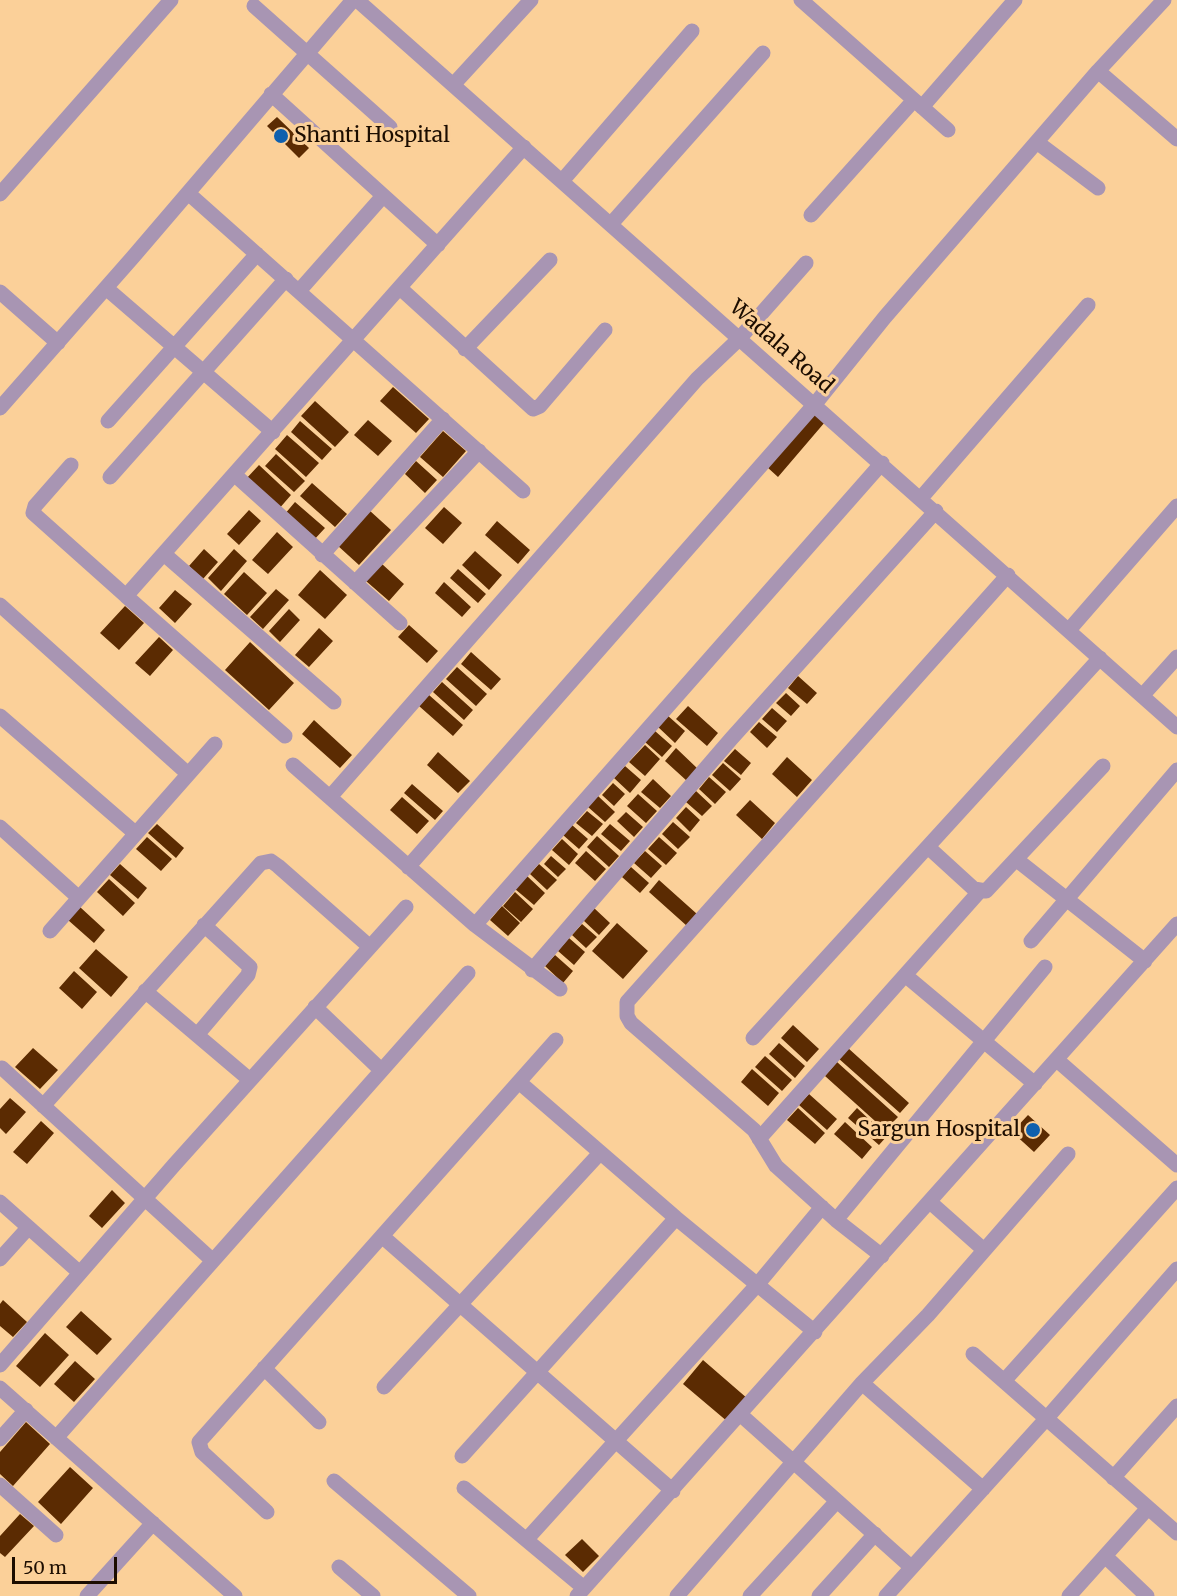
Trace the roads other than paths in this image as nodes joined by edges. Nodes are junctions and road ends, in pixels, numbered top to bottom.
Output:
1 (171, 0) edge
2 (355, 0) edge
3 (531, 0) edge
4 (801, 0) edge
5 (1164, 0) edge
6 (1013, 1) edge
7 (254, 6) dead end
8 (692, 31) dead end
9 (306, 53) junction
10 (763, 53) dead end
11 (1098, 71) junction
12 (453, 85) junction
13 (271, 94) junction
14 (918, 104) junction
15 (390, 127) dead end
16 (948, 130) dead end
17 (1177, 139) edge
18 (1038, 143) junction
19 (524, 147) junction
20 (562, 181) junction
21 (1098, 188) dead end
22 (188, 193) junction
23 (0, 194) edge
24 (383, 196) junction
25 (811, 215) dead end
26 (611, 224) junction
27 (438, 245) junction
28 (257, 254) junction
29 (550, 260) dead end
30 (806, 263) dead end
31 (286, 279) junction
32 (106, 288) junction
33 (400, 288) junction
34 (299, 291) junction
35 (0, 292) edge
36 (1088, 305) dead end
37 (605, 330) dead end
38 (355, 339) junction
39 (739, 339) junction
40 (58, 343) junction
41 (175, 347) junction
42 (465, 349) junction
43 (203, 371) junction
44 (815, 404) junction
45 (0, 408) edge
46 (443, 419) junction
47 (108, 421) dead end
48 (273, 432) junction
49 (479, 451) junction
50 (882, 463) junction
51 (71, 465) dead end
52 (235, 475) junction
53 (110, 477) dead end
54 (523, 491) dead end
55 (921, 498) junction
56 (1177, 506) edge
57 (936, 511) junction
58 (164, 554) junction
59 (322, 555) junction
60 (1008, 575) junction
61 (355, 584) junction
62 (126, 596) junction
63 (0, 605) edge
64 (400, 623) dead end
65 (1069, 630) junction
66 (1177, 657) edge
67 (1101, 658) junction
68 (1143, 696) junction
69 (334, 702) dead end
70 (0, 716) edge
71 (1177, 727) edge
72 (285, 736) dead end
73 (215, 744) dead end
74 (293, 765) dead end
75 (1103, 766) dead end
76 (1177, 770) edge
77 (187, 772) junction
78 (330, 797) junction
79 (0, 827) edge
80 (135, 833) junction
81 (928, 847) junction
82 (1017, 860) junction
83 (408, 867) junction
84 (979, 892) junction
85 (1067, 897) junction
86 (79, 898) junction
87 (406, 907) dead end
88 (1177, 924) edge
89 (204, 925) junction
90 (475, 925) junction
91 (50, 931) dead end
92 (1031, 941) dead end
93 (370, 947) junction
94 (1145, 961) junction
95 (1045, 967) dead end
96 (532, 970) junction
97 (468, 973) dead end
98 (905, 975) junction
99 (560, 989) dead end
100 (146, 991) junction
101 (315, 1007) junction
102 (197, 1035) junction
103 (753, 1038) dead end
104 (556, 1040) dead end
105 (984, 1041) junction
106 (1057, 1060) junction
107 (2, 1068) dead end
108 (381, 1070) junction
109 (250, 1080) junction
110 (519, 1082) junction
111 (1035, 1084) junction
112 (43, 1106) junction
113 (759, 1139) junction
114 (600, 1153) junction
115 (1068, 1154) dead end
116 (1177, 1165) edge
117 (1177, 1188) edge
118 (145, 1199) junction
119 (0, 1202) edge
120 (930, 1202) junction
121 (822, 1207) junction
122 (676, 1218) junction
123 (836, 1220) junction
124 (28, 1228) junction
125 (383, 1237) junction
126 (984, 1250) junction
127 (882, 1256) junction
128 (0, 1259) edge
129 (212, 1260) junction
130 (1177, 1269) edge
131 (80, 1273) junction
132 (757, 1285) junction
133 (460, 1306) junction
134 (815, 1332) junction
135 (973, 1354) dead end
136 (0, 1365) edge
137 (264, 1368) junction
138 (539, 1374) junction
139 (1004, 1381) junction
140 (862, 1383) junction
141 (0, 1388) edge
142 (384, 1388) dead end
143 (1177, 1406) edge
144 (26, 1410) junction
145 (741, 1415) junction
146 (1046, 1419) junction
147 (319, 1422) dead end
148 (56, 1438) junction
149 (0, 1439) edge
150 (617, 1442) junction
151 (462, 1456) dead end
152 (794, 1462) junction
153 (1113, 1478) junction
154 (334, 1481) dead end
155 (0, 1485) edge
156 (464, 1488) dead end
157 (983, 1489) junction
158 (674, 1491) junction
159 (837, 1501) junction
160 (1148, 1508) junction
161 (267, 1512) dead end
162 (153, 1523) junction
163 (1177, 1533) edge
164 (875, 1534) junction
165 (56, 1535) dead end
166 (527, 1539) junction
167 (1105, 1556) junction
168 (339, 1567) dead end
169 (911, 1567) junction
170 (581, 1592) edge
171 (87, 1596) edge
172 (235, 1596) edge
173 (373, 1596) edge
174 (469, 1596) edge
175 (677, 1596) edge
176 (750, 1596) edge
177 (819, 1596) edge
178 (886, 1596) edge
179 (1069, 1596) edge
180 (1147, 1596) edge

1 - 23 street
2 - 9 street
2 - 12 street, Wadala Road
3 - 12 street
4 - 14 street
5 - 11 street
6 - 14 street
7 - 9 street
8 - 20 street
9 - 13 street
9 - 15 street
10 - 26 street
11 - 17 street
11 - 18 street
12 - 19 street, Wadala Road
13 - 22 street
13 - 24 street
14 - 16 street
14 - 25 street
18 - 21 street
18 - 44 street
19 - 20 street, Wadala Road
19 - 27 street
20 - 26 street, Wadala Road
22 - 28 street
22 - 32 street
24 - 27 street
24 - 34 street
26 - 39 street, Wadala Road
27 - 33 street
28 - 31 street
28 - 41 street
29 - 42 street
30 - 39 street
31 - 34 street
31 - 43 street
32 - 40 street
32 - 41 street
33 - 38 street
33 - 42 street
34 - 38 street
35 - 40 street
36 - 55 street
37 - 42 street
38 - 46 street
38 - 48 street
39 - 44 street, Wadala Road
39 - 78 street
40 - 45 street
41 - 43 street
41 - 47 street
43 - 48 street
43 - 53 street
44 - 50 street, Wadala Road
44 - 83 street
46 - 49 street
46 - 59 street
48 - 52 street
49 - 54 street
49 - 61 street
50 - 55 street, Wadala Road
50 - 90 street
51 - 62 street
52 - 58 street
52 - 59 street
55 - 57 street, Wadala Road
56 - 65 street
57 - 60 street, Wadala Road
57 - 96 street
58 - 62 street
58 - 69 street
59 - 61 street
60 - 65 street, Wadala Road
60 - 113 street
61 - 64 street
62 - 72 street
63 - 77 street
65 - 67 street, Wadala Road
66 - 68 street
67 - 68 street, Wadala Road
67 - 81 street
68 - 71 street, Wadala Road
70 - 80 street
73 - 77 street
74 - 78 street
75 - 82 street
76 - 85 street
77 - 80 street
78 - 83 street
79 - 86 street
80 - 86 street
81 - 84 street
81 - 103 street
82 - 84 street
82 - 85 street
83 - 90 street
84 - 98 street
85 - 92 street
85 - 94 street
86 - 91 street
87 - 93 street
88 - 94 street
89 - 93 street
89 - 100 street
89 - 102 street
90 - 96 street
93 - 101 street
94 - 106 street
95 - 105 street
96 - 99 street
97 - 108 street
98 - 105 street
98 - 113 street
100 - 102 street
100 - 112 street
101 - 108 street
101 - 109 street
102 - 109 street
104 - 110 street
105 - 111 street
105 - 123 street
106 - 111 street
106 - 116 street
107 - 112 street
108 - 129 street
109 - 118 street
110 - 114 street
110 - 125 street
111 - 120 street
112 - 118 street
113 - 121 street
114 - 122 street
114 - 133 street
115 - 126 street
117 - 139 street
118 - 129 street
118 - 131 street
119 - 124 street
120 - 126 street
120 - 127 street
121 - 123 street
121 - 132 street
122 - 132 street
122 - 138 street
123 - 127 street
124 - 128 street
124 - 131 street
125 - 133 street
125 - 137 street
126 - 140 street
127 - 134 street
129 - 148 street
130 - 146 street
131 - 136 street
132 - 134 street
132 - 150 street
133 - 138 street
133 - 142 street
134 - 145 street
135 - 139 street
137 - 147 street
137 - 161 street
138 - 150 street
138 - 151 street
139 - 146 street
140 - 152 street
140 - 157 street
141 - 144 street
143 - 153 street
144 - 148 street
144 - 149 street
145 - 152 street
145 - 158 street
146 - 153 street
146 - 157 street
148 - 162 street
150 - 158 street
150 - 166 street
152 - 159 street
152 - 175 street
153 - 160 street
154 - 174 street
155 - 165 street
156 - 166 street
157 - 169 street
158 - 170 street
159 - 164 street
159 - 176 street
160 - 163 street
160 - 167 street
162 - 171 street
162 - 172 street
164 - 169 street
164 - 177 street
166 - 170 street
167 - 179 street
167 - 180 street
168 - 173 street
169 - 178 street

